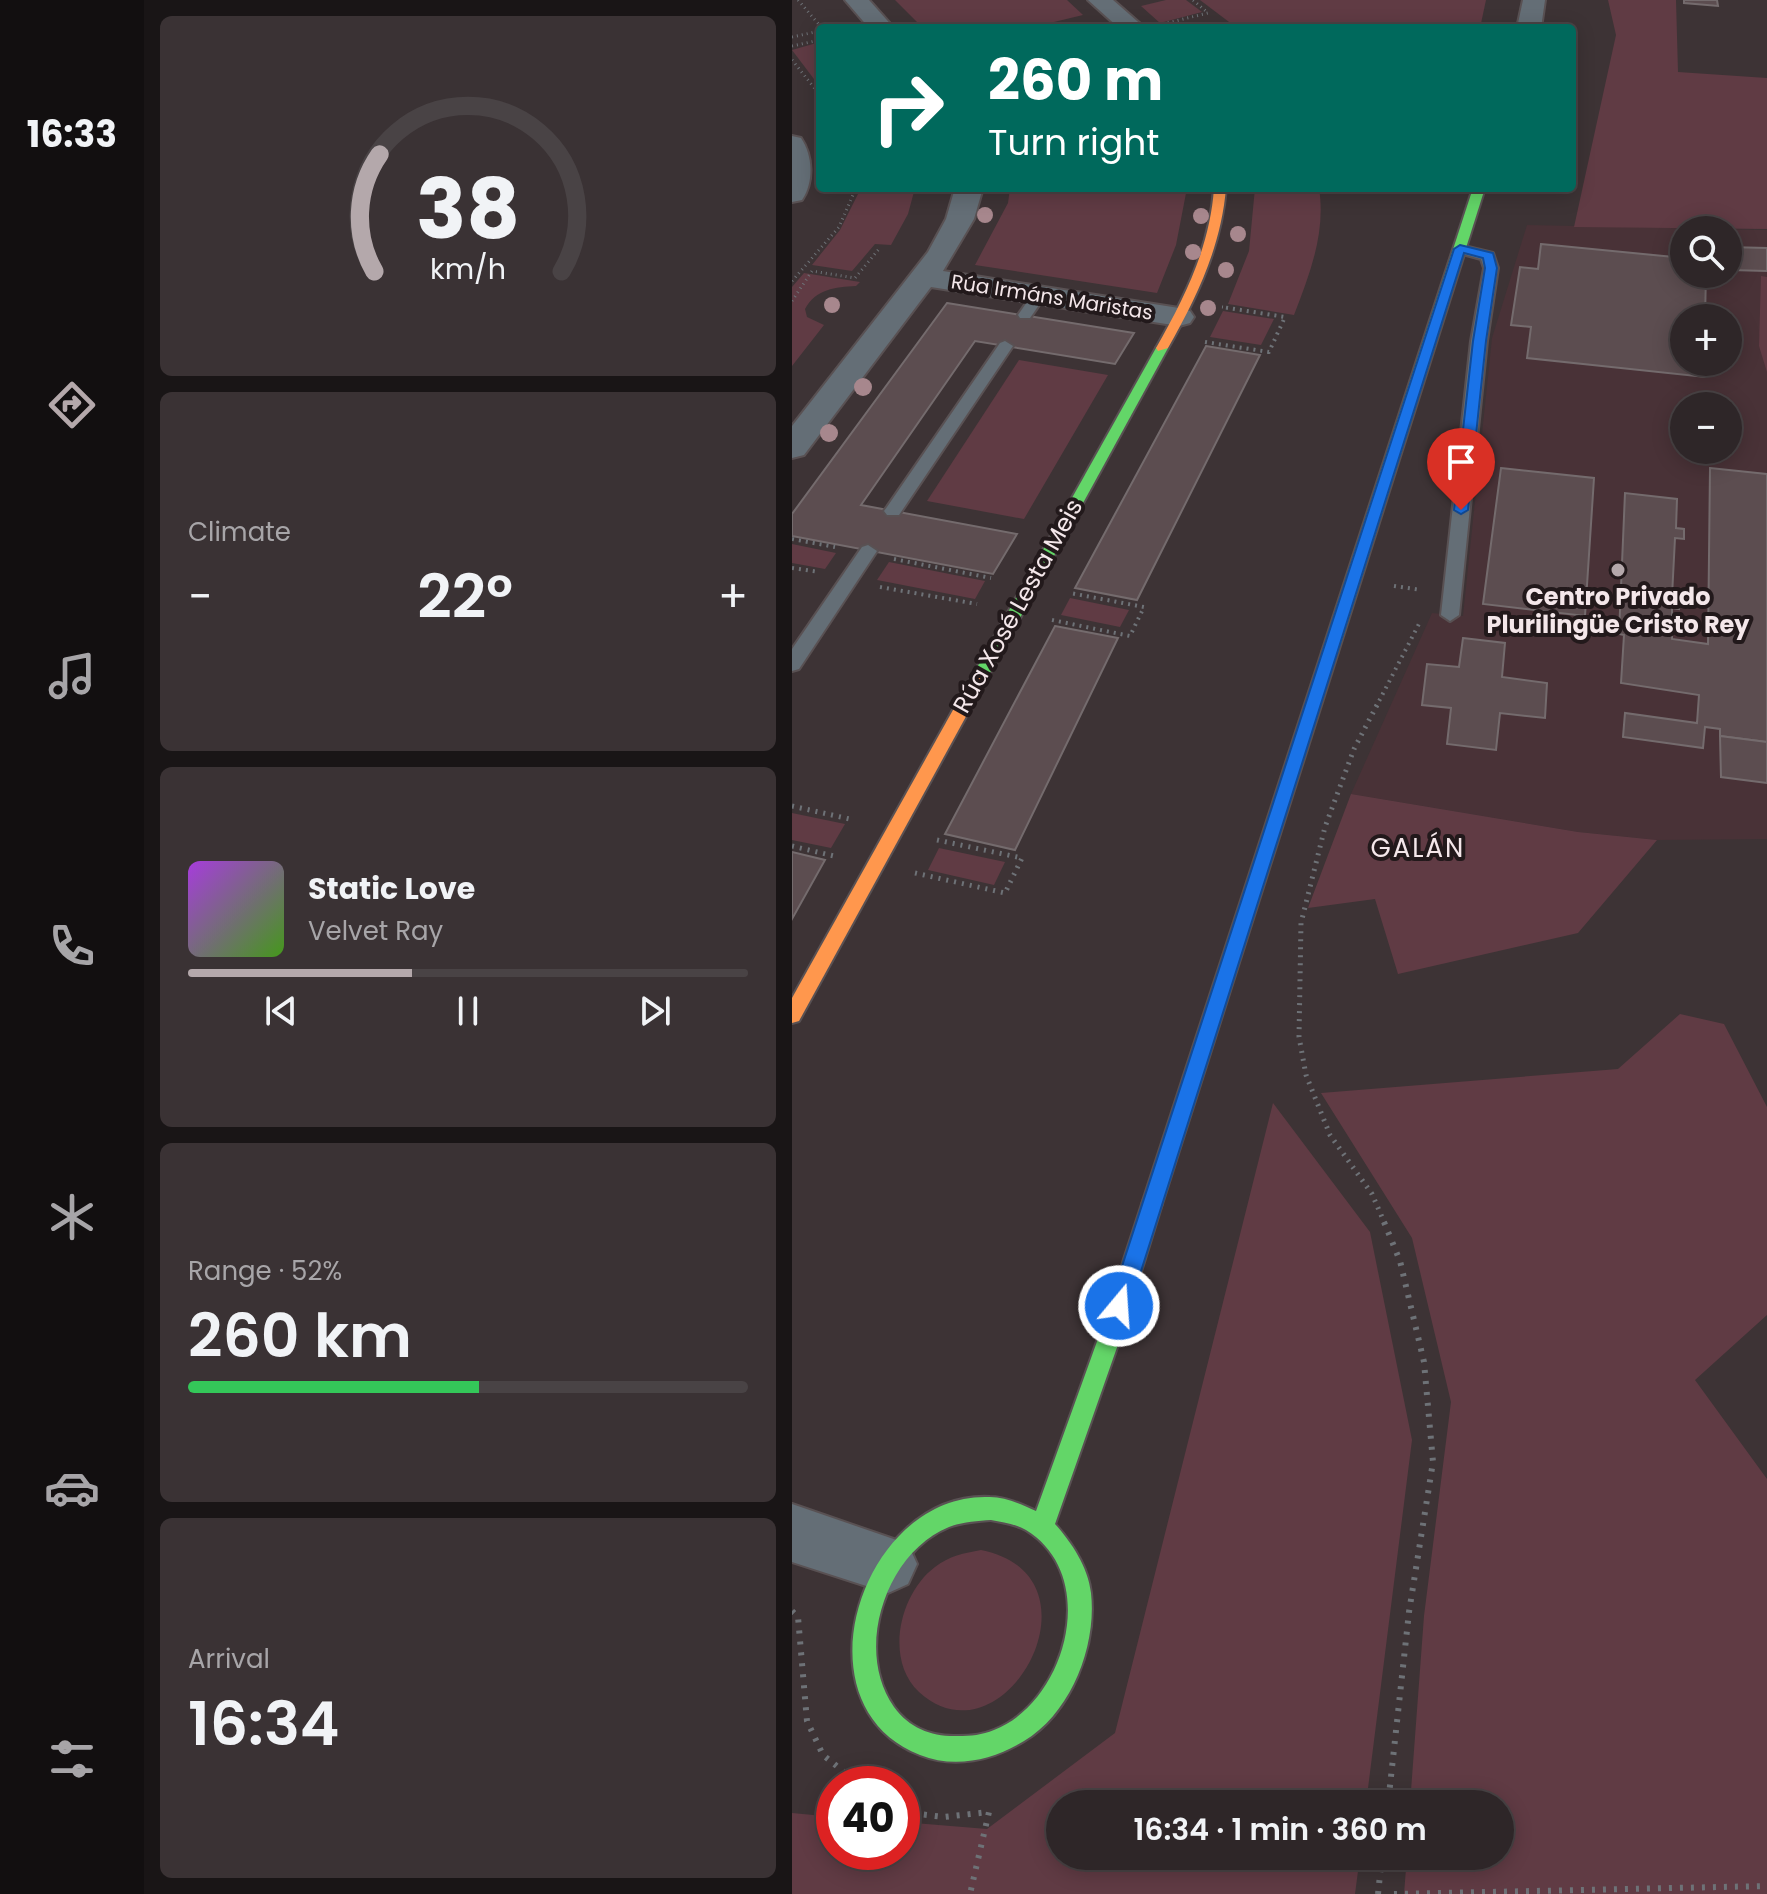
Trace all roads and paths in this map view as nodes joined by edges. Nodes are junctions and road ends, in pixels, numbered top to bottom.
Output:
1 (798, 0) edge
2 (856, 0) edge
3 (1099, 0) edge
4 (1193, 0) edge
5 (1534, 0) edge
6 (817, 24) edge
7 (878, 24) edge
8 (1129, 24) edge
9 (1167, 24) edge
10 (1530, 24) edge
11 (816, 30) edge
12 (792, 37) edge
13 (816, 41) edge
14 (792, 46) edge
15 (792, 60) edge
16 (816, 90) edge
17 (792, 144) edge
18 (855, 192) edge
19 (968, 192) edge
20 (1219, 192) edge
21 (1478, 192) edge
22 (792, 194) edge
23 (879, 249) dead end
24 (1460, 249) junction
25 (925, 277) junction
26 (792, 281) edge
27 (792, 301) edge
28 (1219, 307) dead end
29 (1179, 317) junction
30 (1201, 341) dead end
31 (1005, 346) dead end
32 (792, 448) edge
33 (893, 511) dead end
34 (792, 539) edge
35 (847, 549) dead end
36 (868, 551) dead end
37 (887, 558) dead end
38 (792, 568) edge
39 (830, 575) dead end
40 (999, 580) dead end
41 (870, 585) dead end
42 (1394, 586) dead end
43 (1424, 590) dead end
44 (1062, 591) dead end
45 (984, 605) dead end
46 (1428, 610) dead end
47 (1450, 615) dead end
48 (1047, 619) dead end
49 (792, 664) edge
50 (792, 806) edge
51 (860, 821) dead end
52 (932, 839) dead end
53 (792, 846) edge
54 (839, 857) dead end
55 (914, 873) dead end
56 (792, 1015) edge
57 (1042, 1528) junction
58 (792, 1533) edge
59 (888, 1564) junction
60 (792, 1611) edge
61 (837, 1766) edge
62 (1390, 1790) edge
63 (920, 1814) edge
64 (1381, 1870) edge
65 (1767, 1886) edge
66 (970, 1894) edge
67 (1378, 1894) edge
68 (1394, 1894) edge

1 - 6 path
2 - 7 street
3 - 8 street
4 - 9 path
5 - 10 street
11 - 12 path
13 - 14 path
15 - 16 path
17 - 22 street
18 - 26 path
19 - 25 street
20 - 29 street, Rúa Xosé Lesta Meis
21 - 24 street
23 - 27 path
24 - 47 lane
24 - 57 street
25 - 29 street, Rúa Irmáns Maristas
25 - 32 street
28 - 30 path
29 - 56 street, Rúa Xosé Lesta Meis
31 - 33 lane
34 - 35 path
36 - 49 lane
37 - 40 path
38 - 39 path
41 - 45 path
42 - 43 path
44 - 48 path
46 - 62 path
50 - 51 path
52 - 55 path
53 - 54 path
57 - 59 street
57 - 59 street
58 - 59 street
60 - 61 path
63 - 66 path
64 - 67 path
65 - 68 path

